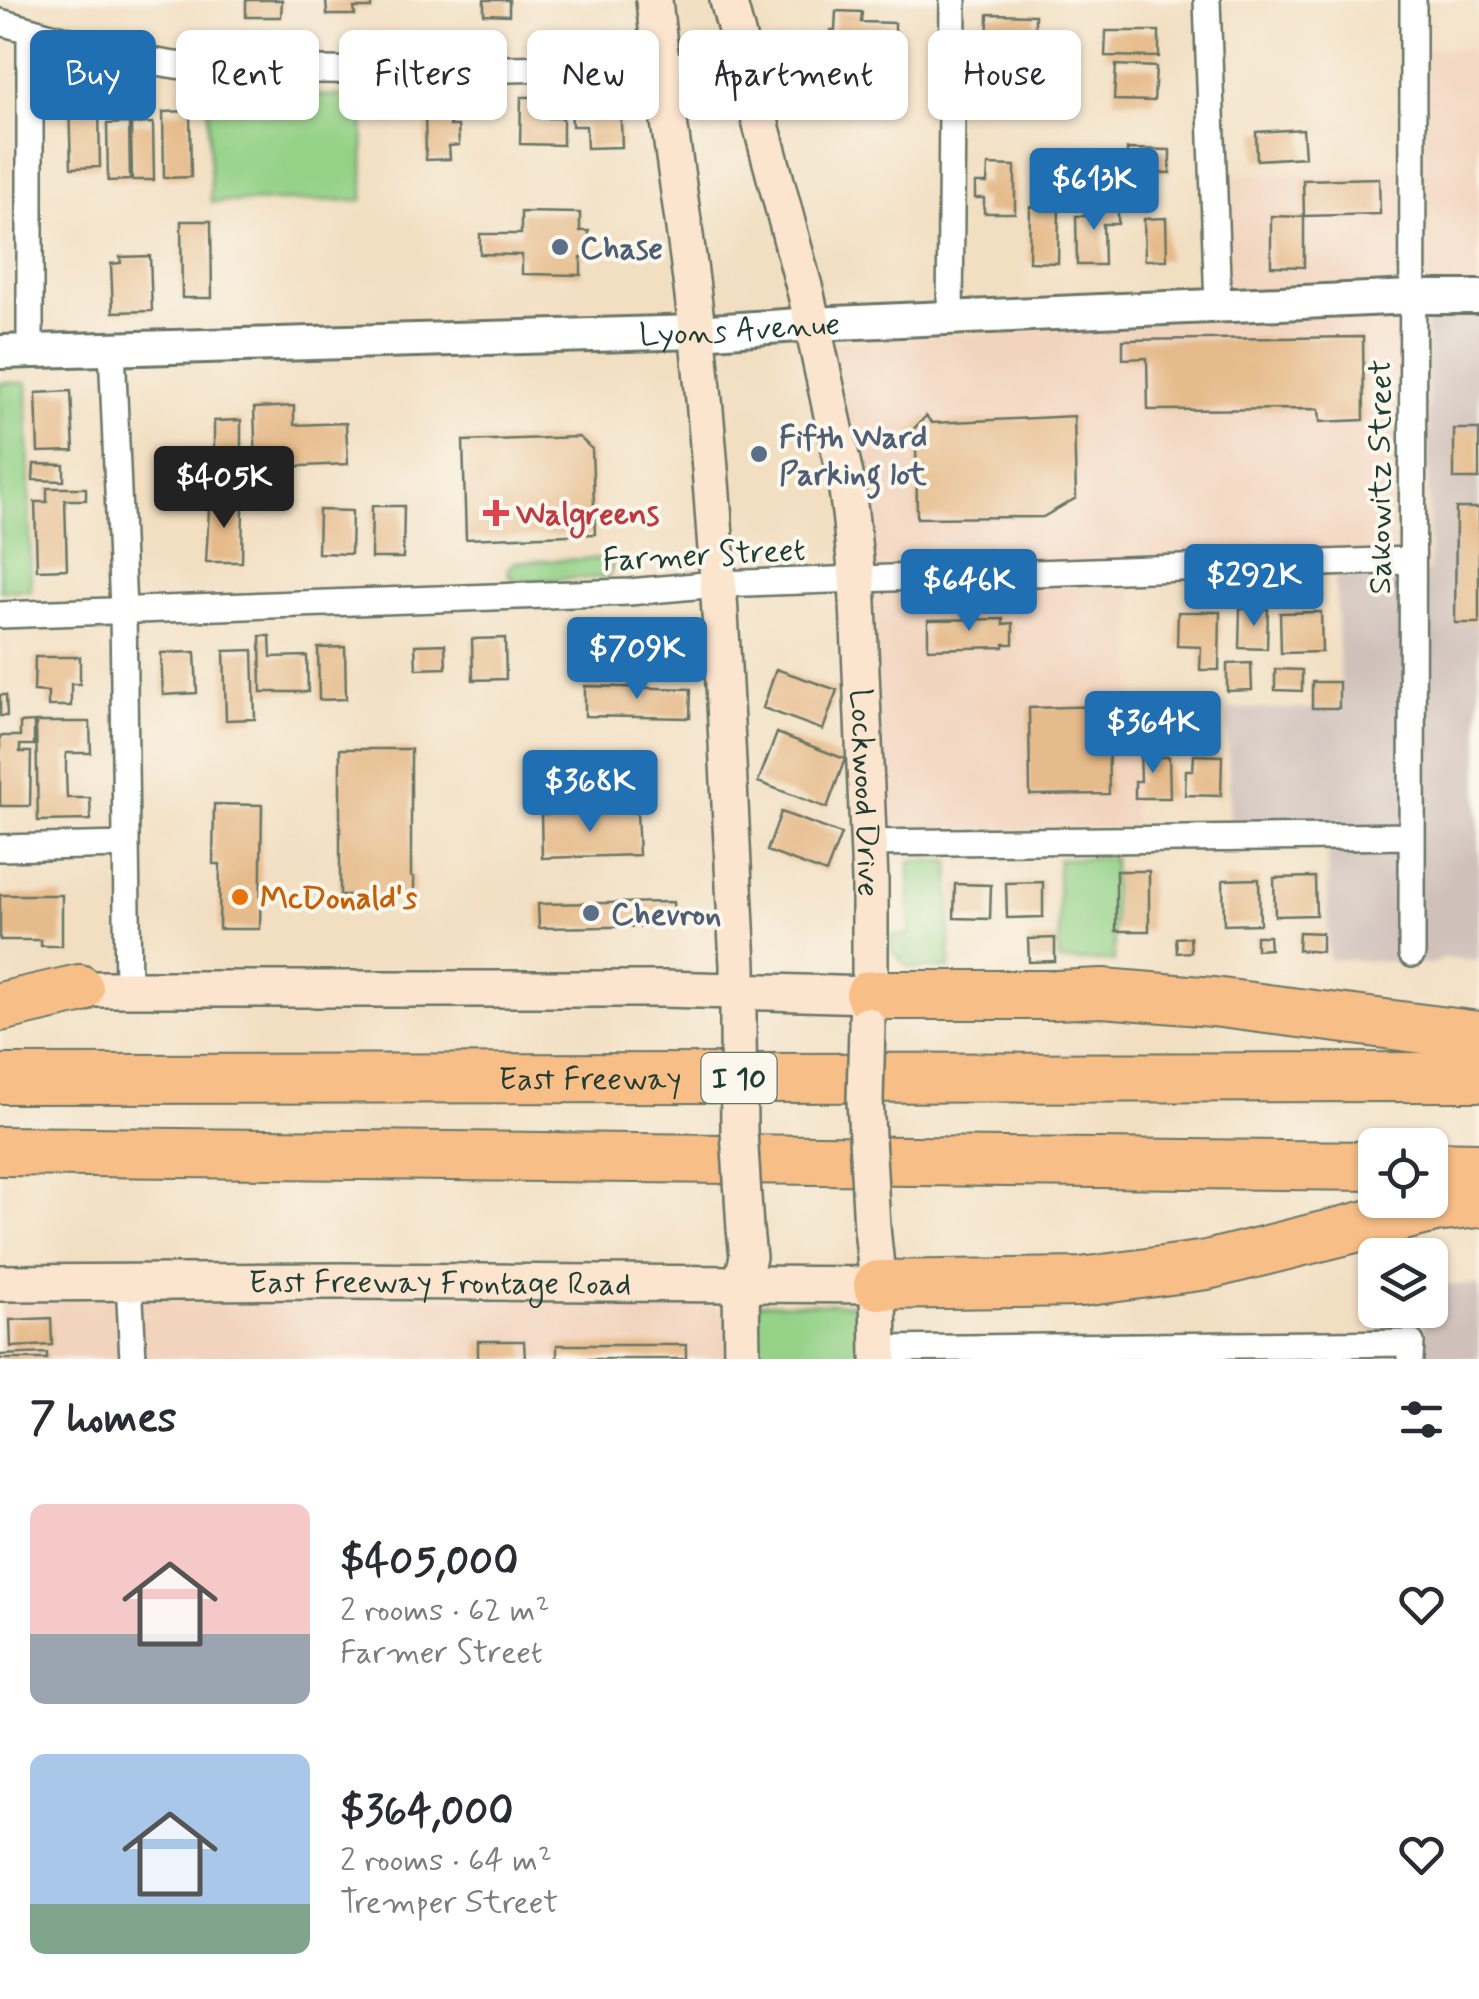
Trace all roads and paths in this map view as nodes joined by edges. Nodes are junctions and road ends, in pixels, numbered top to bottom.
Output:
1 (654, 0) edge
2 (728, 0) edge
3 (952, 0) edge
4 (1208, 0) edge
5 (1412, 0) edge
6 (0, 22) edge
7 (30, 30) joint
8 (736, 30) edge
9 (156, 62) edge
10 (679, 66) edge
11 (661, 67) junction
12 (760, 120) edge
13 (1479, 296) edge
14 (1412, 297) junction
15 (1218, 306) junction
16 (950, 318) junction
17 (812, 324) junction
18 (697, 332) junction
19 (112, 348) junction
20 (15, 352) edge
21 (1412, 560) junction
22 (857, 579) junction
23 (717, 584) junction
24 (122, 610) junction
25 (0, 615) edge
26 (1412, 836) junction
27 (868, 843) junction
28 (125, 845) junction
29 (0, 848) edge
30 (1412, 954) dead end
31 (0, 988) edge
32 (128, 988) junction
33 (80, 989) junction
34 (0, 1007) edge
35 (738, 1010) junction
36 (868, 1010) junction
37 (1479, 1036) edge
38 (1479, 1077) edge
39 (0, 1079) edge
40 (0, 1151) edge
41 (1358, 1166) edge
42 (1448, 1166) edge
43 (1479, 1167) edge
44 (1479, 1202) edge
45 (130, 1281) junction
46 (0, 1283) edge
47 (741, 1285) junction
48 (878, 1286) junction
49 (1410, 1351) edge
50 (879, 1354) edge
51 (133, 1359) edge
52 (742, 1359) edge

1 - 11 main road
2 - 8 main road, Lockwood Drive
3 - 16 street
4 - 15 street
5 - 14 street, Sakowitz Street
6 - 7 street
7 - 20 street
9 - 11 street
10 - 11 street
11 - 18 main road
12 - 17 main road, Lockwood Drive
13 - 14 street, Lyons Avenue
14 - 15 street, Lyons Avenue
14 - 21 street, Sakowitz Street
15 - 16 street, Lyons Avenue
16 - 17 street, Lyons Avenue
17 - 18 street, Lyons Avenue
17 - 22 main road, Lockwood Drive
18 - 19 street, Lyons Avenue
18 - 23 main road
19 - 20 street, Lyons Avenue
19 - 24 street
21 - 22 street, Farmer Street
21 - 26 street, Sakowitz Street
22 - 23 street, Farmer Street
22 - 27 main road, Lockwood Drive
23 - 24 street, Farmer Street
23 - 35 main road
24 - 25 street, Farmer Street
24 - 28 street
26 - 27 street
26 - 30 street, Sakowitz Street
27 - 36 main road, Lockwood Drive
28 - 29 street
28 - 32 street
31 - 33 main road
32 - 33 main road
32 - 35 main road
33 - 34 highway
35 - 36 main road
35 - 47 main road, bridge
36 - 37 highway
36 - 48 main road, Lockwood Drive, bridge
38 - 39 highway, East Freeway / I 10
40 - 41 highway
42 - 43 highway
44 - 48 highway
45 - 46 main road, East Freeway Frontage Road
45 - 47 main road, East Freeway Frontage Road
45 - 51 street
47 - 48 main road, East Freeway Frontage Road
47 - 52 main road
48 - 50 main road, Lockwood Drive
49 - 50 street

